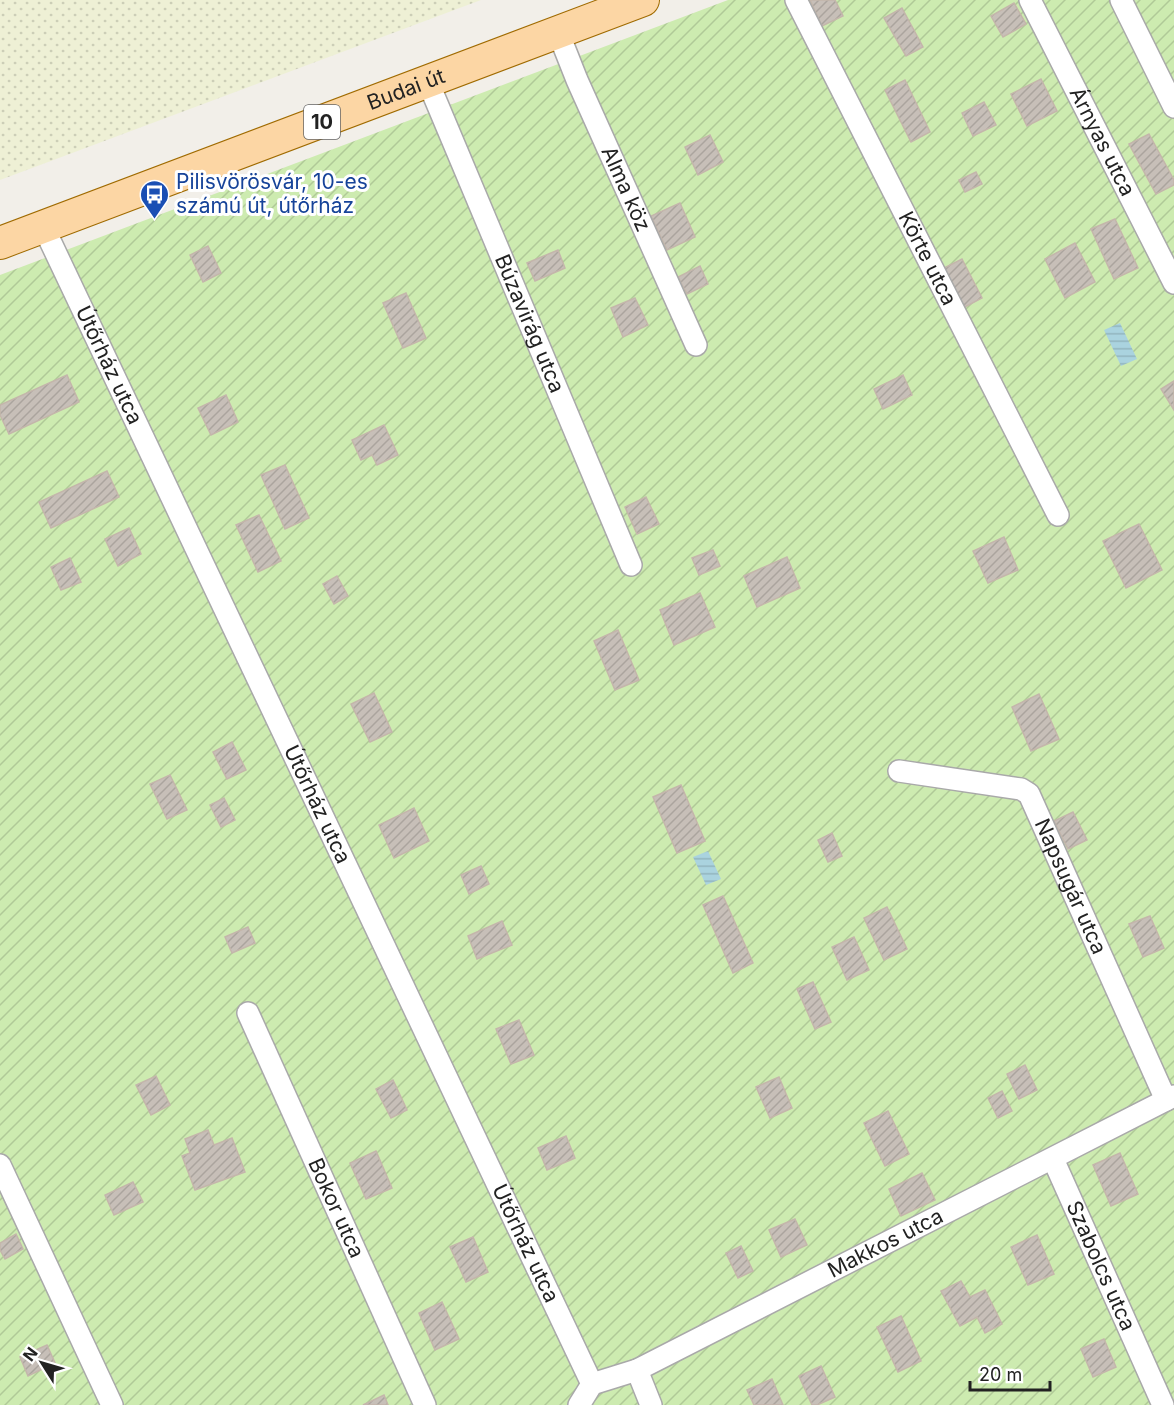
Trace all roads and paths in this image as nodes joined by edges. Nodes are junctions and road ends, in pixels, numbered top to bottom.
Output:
1 (643, 0) edge
2 (796, 0) edge
3 (1030, 0) edge
4 (1120, 0) edge
5 (558, 32) junction
6 (428, 82) junction
7 (1174, 107) edge
8 (43, 226) junction
9 (0, 243) edge
10 (1174, 283) edge
11 (696, 345) dead end
12 (1058, 515) dead end
13 (631, 565) dead end
14 (899, 771) dead end
15 (248, 1013) dead end
16 (1170, 1098) edge
17 (1053, 1159) junction
18 (0, 1165) edge
19 (637, 1370) junction
20 (592, 1384) junction
21 (112, 1405) edge
22 (425, 1405) edge
23 (579, 1405) edge
24 (651, 1405) edge
25 (1163, 1405) edge

1 - 5 main road, Budai út / 10
2 - 12 street, Körte utca
3 - 10 street, Árnyas utca
4 - 7 street
5 - 6 main road, Budai út / 10
5 - 11 street, Alma köz
6 - 8 main road, Budai út / 10
6 - 13 street, Búzavirág utca
8 - 9 main road, Budai út / 10
8 - 20 street, Útőrház utca
14 - 16 street, Napsugár utca
15 - 22 street, Bokor utca
16 - 17 street, Makkos utca
17 - 19 street, Makkos utca
17 - 25 street, Szabolcs utca
18 - 21 street
19 - 20 street, Makkos utca
19 - 24 street
20 - 23 street

